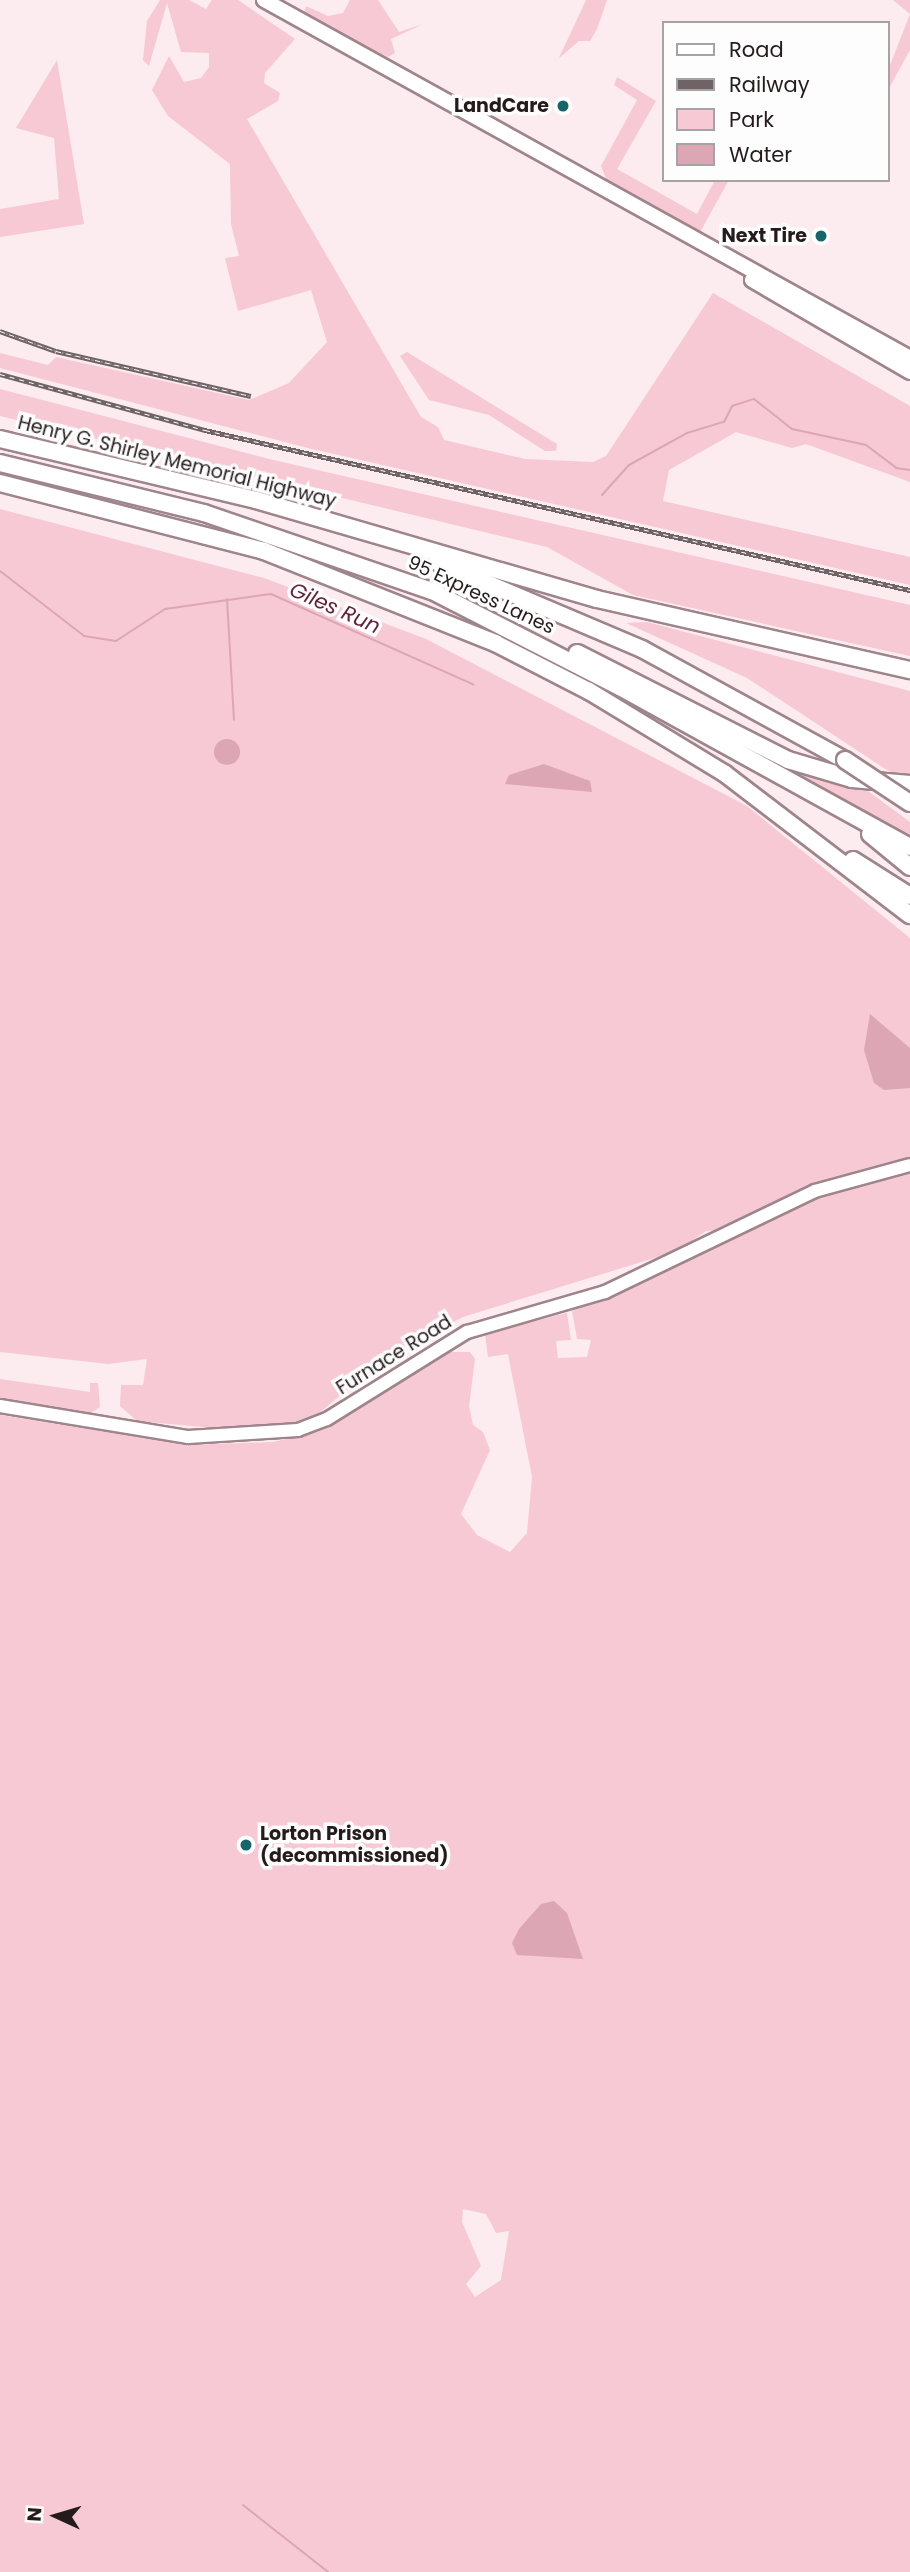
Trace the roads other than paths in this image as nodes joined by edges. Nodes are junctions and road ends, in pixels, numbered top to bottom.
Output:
1 (264, 0) edge
2 (722, 259) junction
3 (910, 358) edge
4 (910, 372) edge
5 (0, 439) edge
6 (0, 464) edge
7 (0, 483) edge
8 (343, 527) junction
9 (498, 623) junction
10 (910, 670) edge
11 (910, 784) edge
12 (821, 797) junction
13 (910, 803) edge
14 (910, 847) edge
15 (832, 850) junction
16 (910, 867) edge
17 (910, 897) edge
18 (910, 915) edge
19 (910, 1165) edge
20 (0, 1406) edge

1 - 2 highway
2 - 3 highway
2 - 4 highway
5 - 8 highway, Henry G. Shirley Memorial Highway
6 - 9 highway, 95 Express Lanes
7 - 15 highway
8 - 10 highway
8 - 13 highway, bridge
9 - 11 highway
9 - 12 highway, 95 Express Lanes
12 - 14 highway, 95 Express Lanes
12 - 16 highway
15 - 17 highway
15 - 18 highway
19 - 20 main road, Furnace Road

